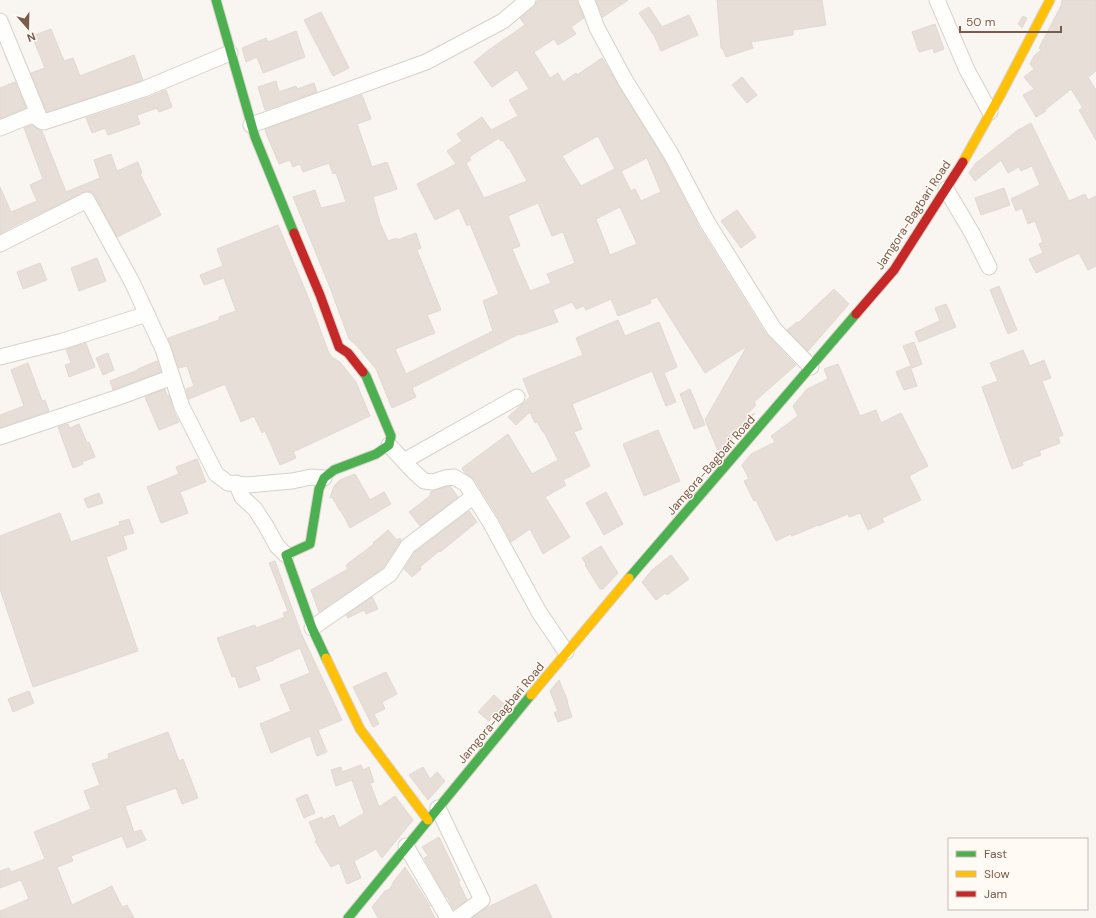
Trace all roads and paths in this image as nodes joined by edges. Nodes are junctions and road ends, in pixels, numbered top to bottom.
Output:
1 (216, 0) edge
2 (528, 0) edge
3 (586, 0) edge
4 (937, 0) edge
5 (1050, 0) edge
6 (0, 21) edge
7 (230, 53) junction
8 (990, 112) junction
9 (41, 121) junction
10 (251, 125) junction
11 (0, 128) edge
12 (946, 189) junction
13 (0, 244) edge
14 (989, 267) dead end
15 (147, 314) junction
16 (0, 357) edge
17 (811, 367) junction
18 (172, 377) junction
19 (517, 397) dead end
20 (0, 437) edge
21 (389, 445) junction
22 (404, 461) junction
23 (324, 478) junction
24 (236, 484) junction
25 (474, 496) junction
26 (286, 555) junction
27 (312, 628) junction
28 (566, 652) junction
29 (438, 808) junction
30 (428, 820) junction
31 (406, 846) junction
32 (348, 918) edge
33 (448, 918) edge
34 (457, 918) edge

1 - 7 street
2 - 10 street
3 - 17 street
4 - 8 street
5 - 8 street, Jamgora-Bagbari Road
6 - 9 street
7 - 9 street
7 - 10 street
8 - 12 street, Jamgora-Bagbari Road
9 - 11 street
10 - 21 street
12 - 14 street
12 - 17 street, Jamgora-Bagbari Road
13 - 15 street
15 - 16 street
15 - 18 street
17 - 28 street, Jamgora-Bagbari Road
18 - 20 street
18 - 24 street
19 - 22 street
21 - 22 street
21 - 23 street
22 - 25 street
23 - 24 street
23 - 26 street
24 - 26 street
25 - 27 street
25 - 28 street
26 - 27 street
27 - 30 street
28 - 29 street, Jamgora-Bagbari Road
29 - 30 street, Jamgora-Bagbari Road
29 - 34 street
30 - 31 street, Jamgora-Bagbari Road
31 - 32 street, Jamgora-Bagbari Road
31 - 33 street

